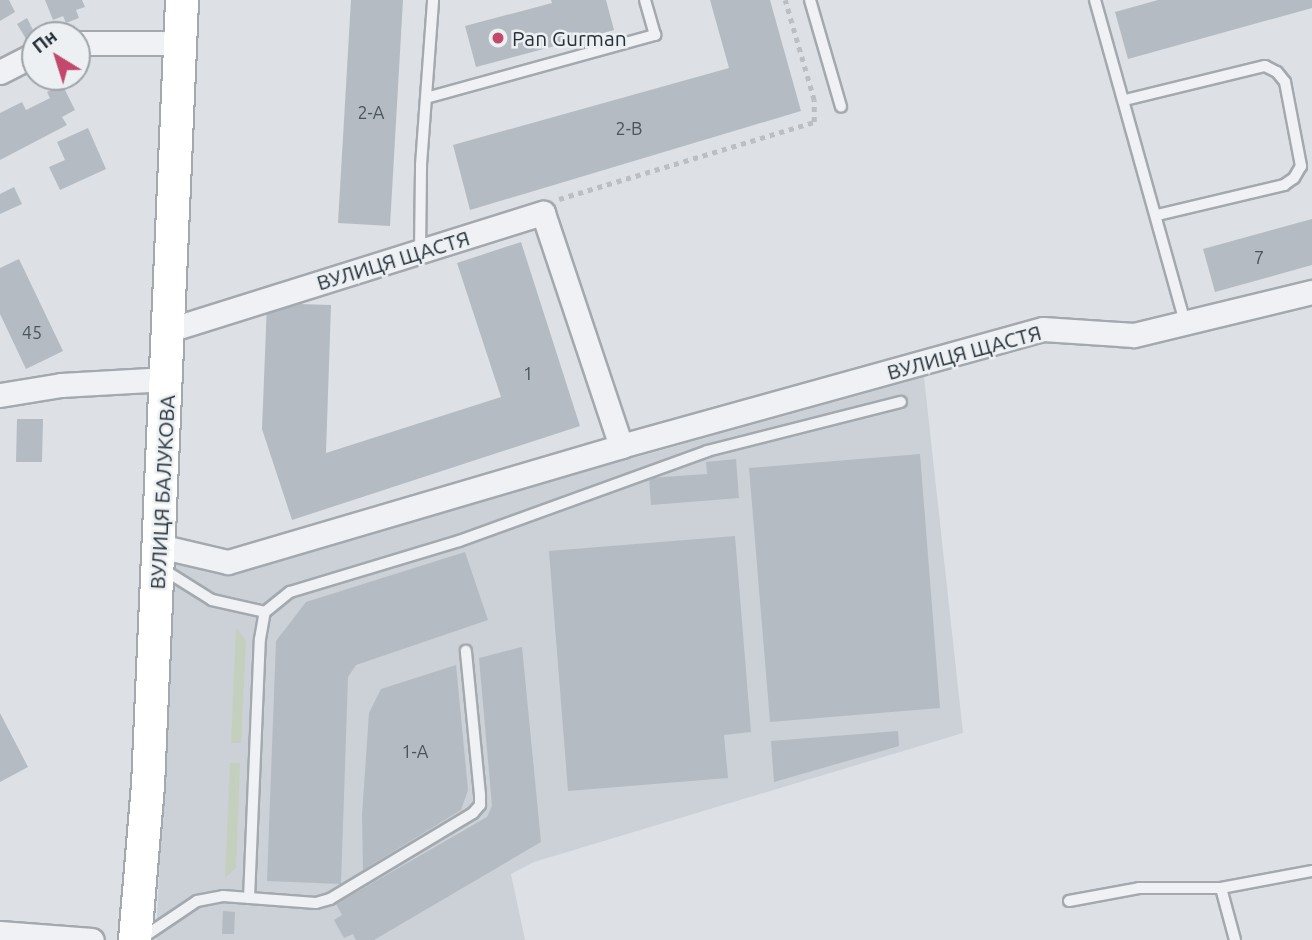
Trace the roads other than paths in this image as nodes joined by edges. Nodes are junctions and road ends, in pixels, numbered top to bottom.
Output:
1 (182, 0) edge
2 (433, 0) edge
3 (645, 0) edge
4 (810, 0) edge
5 (1095, 0) edge
6 (91, 43) edge
7 (180, 43) junction
8 (21, 61) edge
9 (0, 72) edge
10 (426, 98) junction
11 (1125, 100) junction
12 (841, 107) dead end
13 (1157, 215) junction
14 (420, 252) junction
15 (1312, 292) edge
16 (1185, 323) junction
17 (169, 330) junction
18 (167, 379) junction
19 (0, 395) edge
20 (901, 402) dead end
21 (621, 446) junction
22 (159, 556) junction
23 (265, 612) junction
24 (466, 651) dead end
25 (1312, 871) edge
26 (1222, 888) junction
27 (249, 898) junction
28 (1069, 901) dead end
29 (0, 933) edge
30 (92, 940) edge
31 (137, 940) edge
32 (1235, 940) edge

1 - 7 main road, ВУЛИЦЯ БАЛУКОВА
2 - 10 lane
3 - 10 lane
4 - 12 lane
5 - 11 lane
6 - 7 street
7 - 17 main road, ВУЛИЦЯ БАЛУКОВА
8 - 9 street
10 - 14 lane
11 - 13 lane
11 - 13 lane
13 - 16 lane
14 - 17 street, ВУЛИЦЯ ЩАСТЯ
14 - 21 street, ВУЛИЦЯ ЩАСТЯ
15 - 16 street, ВУЛИЦЯ ЩАСТЯ
16 - 21 street, ВУЛИЦЯ ЩАСТЯ
17 - 18 main road, ВУЛИЦЯ БАЛУКОВА
18 - 19 street
18 - 22 main road, ВУЛИЦЯ БАЛУКОВА
20 - 23 lane
21 - 22 street, ВУЛИЦЯ ЩАСТЯ
22 - 23 lane
22 - 31 main road, ВУЛИЦЯ БАЛУКОВА
23 - 27 lane
24 - 27 lane
25 - 26 lane
26 - 28 lane
26 - 32 lane
27 - 31 lane
29 - 30 street

